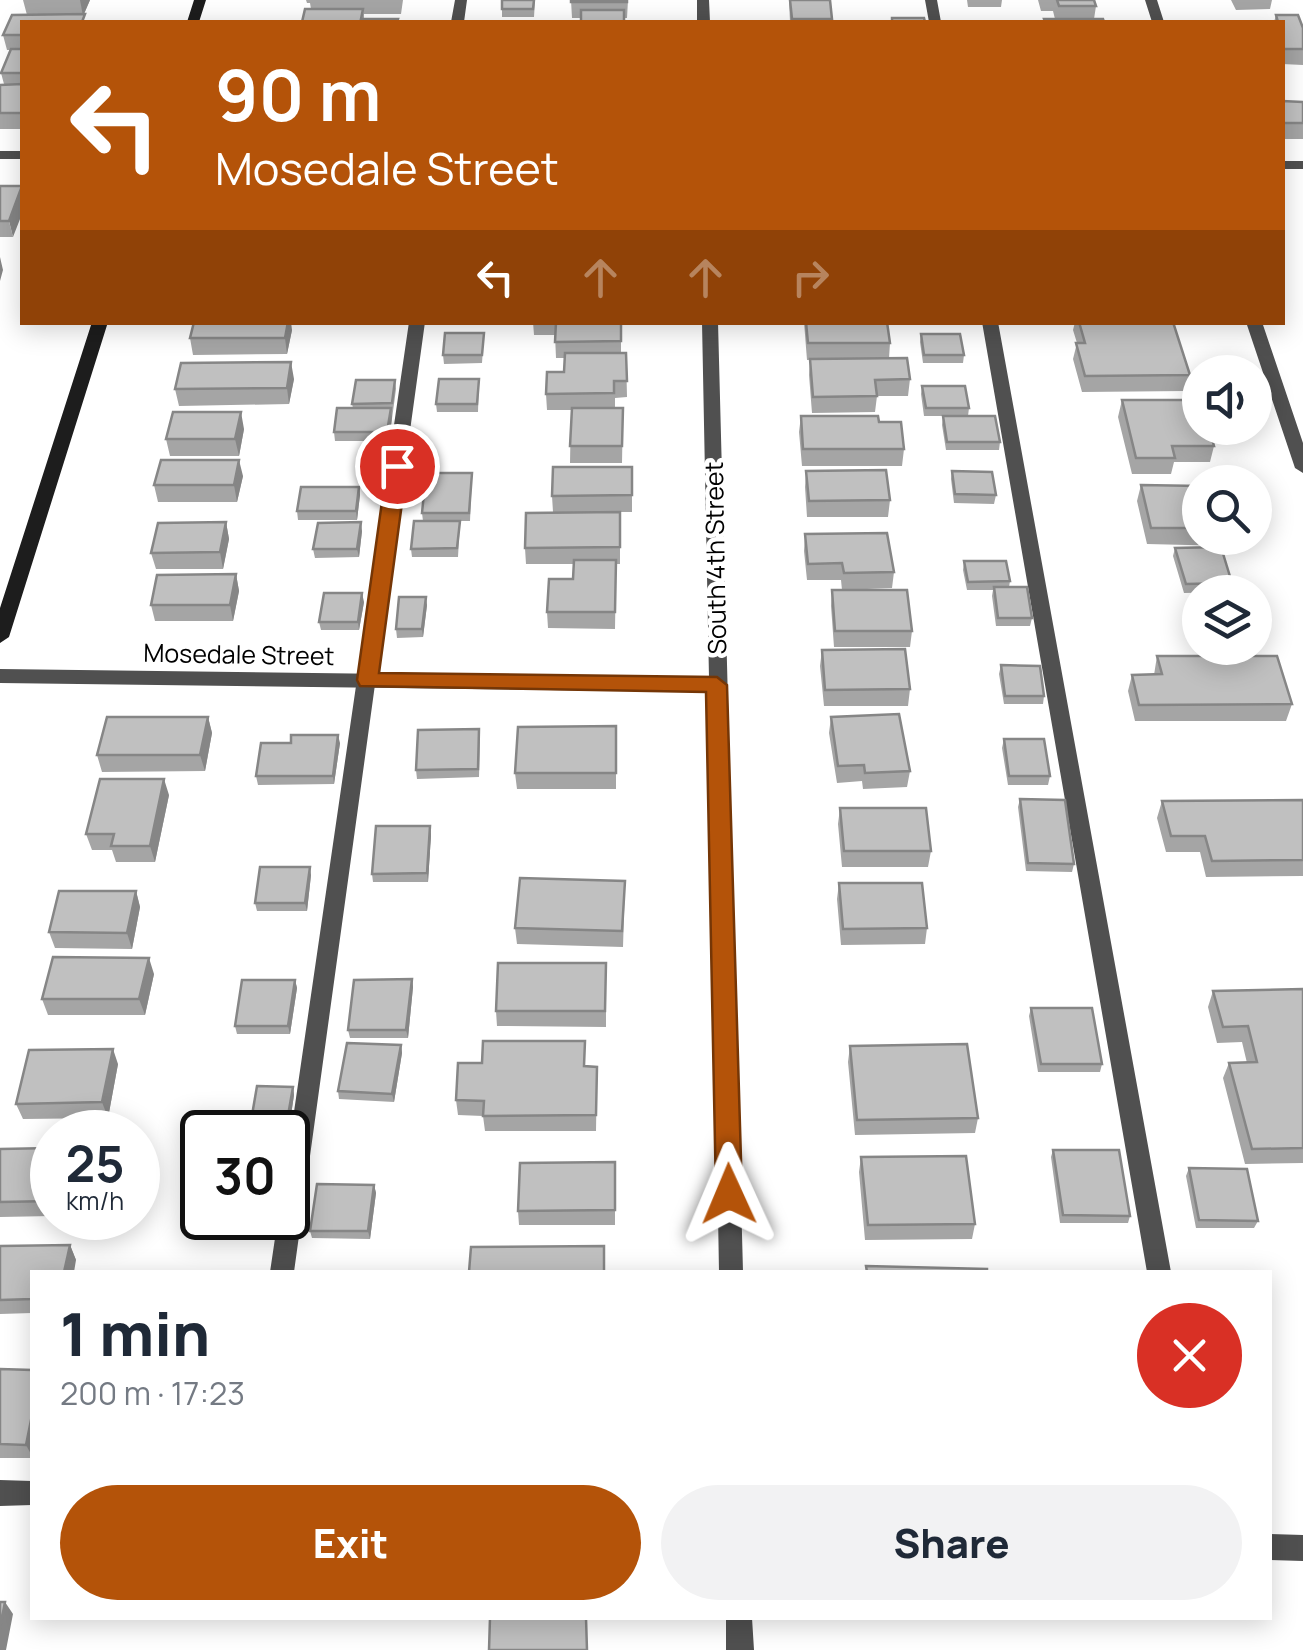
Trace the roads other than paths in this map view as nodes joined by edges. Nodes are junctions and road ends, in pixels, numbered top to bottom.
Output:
1 (99, 325) edge
2 (417, 325) edge
3 (710, 325) edge
4 (991, 325) edge
5 (1255, 325) edge
6 (1303, 468) edge
7 (0, 637) edge
8 (0, 676) edge
9 (368, 680) junction
10 (717, 685) junction
11 (282, 1270) edge
12 (731, 1270) edge
13 (1160, 1270) edge
14 (0, 1493) edge
15 (30, 1493) edge
16 (1272, 1547) edge
17 (1303, 1548) edge
18 (740, 1620) edge
19 (740, 1650) edge

1 - 7 street
2 - 9 street
3 - 10 street, South 4th Street
4 - 13 street
5 - 6 street
8 - 9 street, Mosedale Street
9 - 10 street, Mosedale Street
9 - 11 street
10 - 12 street, South 4th Street
14 - 15 street
16 - 17 street
18 - 19 street

